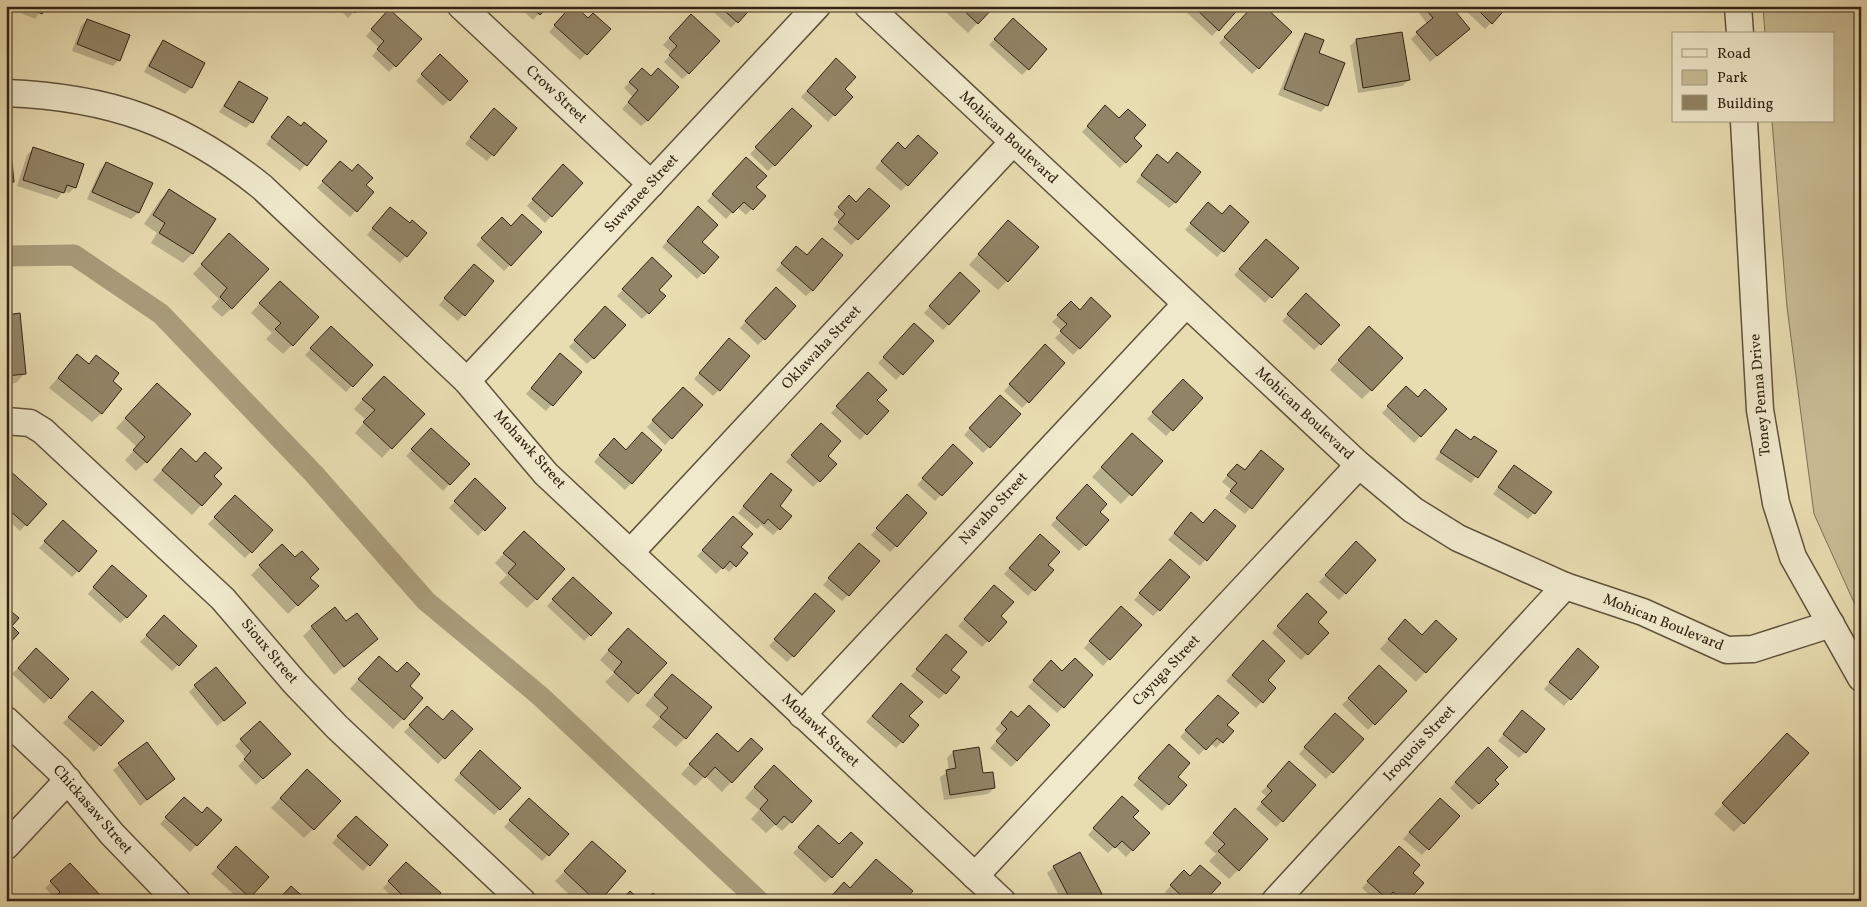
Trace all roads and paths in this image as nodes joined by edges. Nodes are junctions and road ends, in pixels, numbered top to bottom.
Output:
1 (461, 6) edge
2 (816, 6) edge
3 (868, 6) edge
4 (1738, 6) edge
5 (1740, 32) edge
6 (6, 93) edge
7 (1744, 122) edge
8 (1013, 142) junction
9 (651, 184) junction
10 (1186, 304) junction
11 (467, 381) junction
12 (6, 421) edge
13 (1359, 465) junction
14 (630, 553) junction
15 (1566, 586) junction
16 (1831, 624) junction
17 (1861, 678) edge
18 (802, 715) junction
19 (6, 720) edge
20 (68, 780) junction
21 (6, 846) edge
22 (975, 876) junction
23 (177, 901) edge
24 (522, 901) edge
25 (1002, 901) edge
26 (1275, 901) edge

1 - 9 street, Crow Street
2 - 9 street, Suwanee Street
3 - 8 street, Mohican Boulevard
4 - 5 street
6 - 11 street, Mohawk Street
7 - 16 street, Toney Penna Drive
8 - 10 street, Mohican Boulevard
8 - 14 street, Oklawaha Street
9 - 11 street, Suwanee Street
10 - 13 street, Mohican Boulevard
10 - 18 street, Navaho Street
11 - 14 street, Mohawk Street
12 - 24 street, Sioux Street
13 - 15 street, Mohican Boulevard
13 - 22 street, Cayuga Street
14 - 18 street, Mohawk Street
15 - 16 street, Mohican Boulevard
15 - 26 street, Iroquois Street
16 - 17 street, Toney Penna Drive
18 - 22 street, Mohawk Street
19 - 20 street, Chickasaw Street
20 - 21 street
20 - 23 street, Chickasaw Street
22 - 25 street, Mohawk Street

